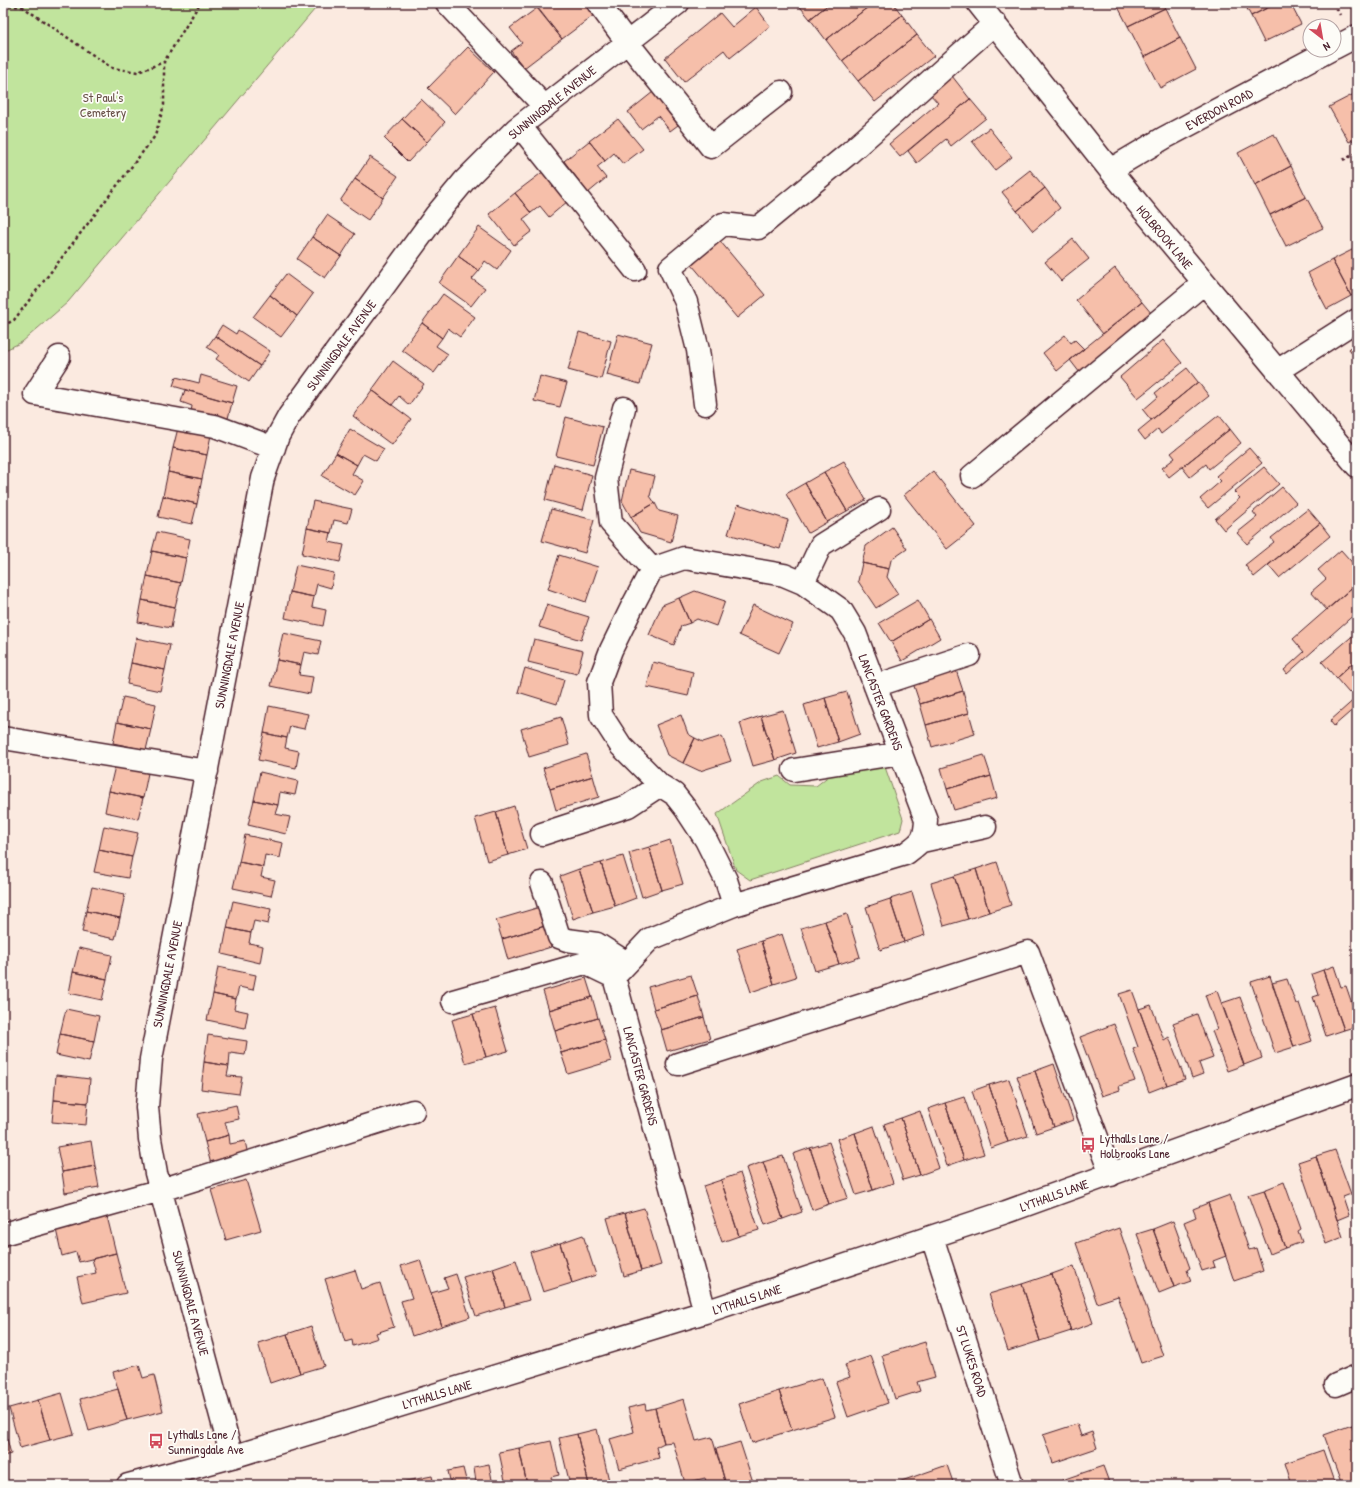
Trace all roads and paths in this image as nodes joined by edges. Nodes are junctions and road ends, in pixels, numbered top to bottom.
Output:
1 (17, 3) edge
2 (200, 3) edge
3 (447, 3) edge
4 (598, 3) edge
5 (678, 3) edge
6 (978, 3) edge
7 (3, 4) edge
8 (24, 7) junction
9 (994, 23) junction
10 (1357, 36) edge
11 (627, 42) junction
12 (1342, 44) edge
13 (1315, 58) edge
14 (164, 62) junction
15 (781, 92) dead end
16 (545, 107) junction
17 (520, 126) junction
18 (1357, 153) edge
19 (1343, 160) dead end
20 (1110, 170) junction
21 (635, 270) dead end
22 (1204, 283) junction
23 (1357, 320) edge
24 (3, 326) edge
25 (59, 357) dead end
26 (1277, 371) junction
27 (705, 404) dead end
28 (624, 408) dead end
29 (274, 448) junction
30 (1357, 466) edge
31 (972, 476) dead end
32 (879, 509) dead end
33 (652, 569) junction
34 (803, 583) junction
35 (969, 655) dead end
36 (875, 686) junction
37 (3, 738) edge
38 (901, 753) junction
39 (794, 770) dead end
40 (207, 771) junction
41 (660, 785) junction
42 (985, 827) dead end
43 (542, 834) dead end
44 (922, 841) junction
45 (542, 883) dead end
46 (734, 905) junction
47 (620, 970) junction
48 (453, 1001) dead end
49 (678, 1064) dead end
50 (1357, 1085) edge
51 (413, 1111) dead end
52 (1111, 1175) junction
53 (161, 1190) junction
54 (3, 1234) edge
55 (932, 1237) junction
56 (705, 1312) junction
57 (1357, 1376) edge
58 (1336, 1385) dead end
59 (232, 1457) junction
60 (128, 1485) edge
61 (1012, 1485) edge

1 - 8 path
2 - 14 path
3 - 16 street
4 - 11 street
5 - 11 street, SUNNINGDALE AVENUE
6 - 9 street, HOLBROOK LANE
7 - 8 path
8 - 14 path
9 - 20 street, HOLBROOK LANE
9 - 27 street
10 - 12 street
11 - 15 street
11 - 16 street, SUNNINGDALE AVENUE
13 - 20 street, EVERDON ROAD
14 - 24 path
16 - 17 street, SUNNINGDALE AVENUE
17 - 21 street
17 - 29 street, SUNNINGDALE AVENUE
18 - 19 path
20 - 22 street, HOLBROOK LANE
22 - 26 street, HOLBROOK LANE
22 - 31 street
23 - 26 street
25 - 29 street
26 - 30 street, HOLBROOK LANE
28 - 33 street
29 - 40 street, SUNNINGDALE AVENUE
32 - 34 street
33 - 34 street, LANCASTER GARDENS
33 - 41 street
34 - 36 street, LANCASTER GARDENS
35 - 36 street
36 - 38 street, LANCASTER GARDENS
37 - 40 street
38 - 39 street
38 - 44 street, LANCASTER GARDENS
40 - 53 street, SUNNINGDALE AVENUE
41 - 43 street
41 - 46 street
42 - 44 street
44 - 46 street
45 - 47 street
46 - 47 street
47 - 48 street
47 - 56 street, LANCASTER GARDENS
49 - 52 street
50 - 52 street, LYTHALLS LANE
51 - 53 street
52 - 55 street, LYTHALLS LANE
53 - 54 street
53 - 59 street, SUNNINGDALE AVENUE
55 - 56 street, LYTHALLS LANE
55 - 61 street, ST LUKES ROAD
56 - 59 street, LYTHALLS LANE
57 - 58 street
59 - 60 street, LYTHALLS LANE

